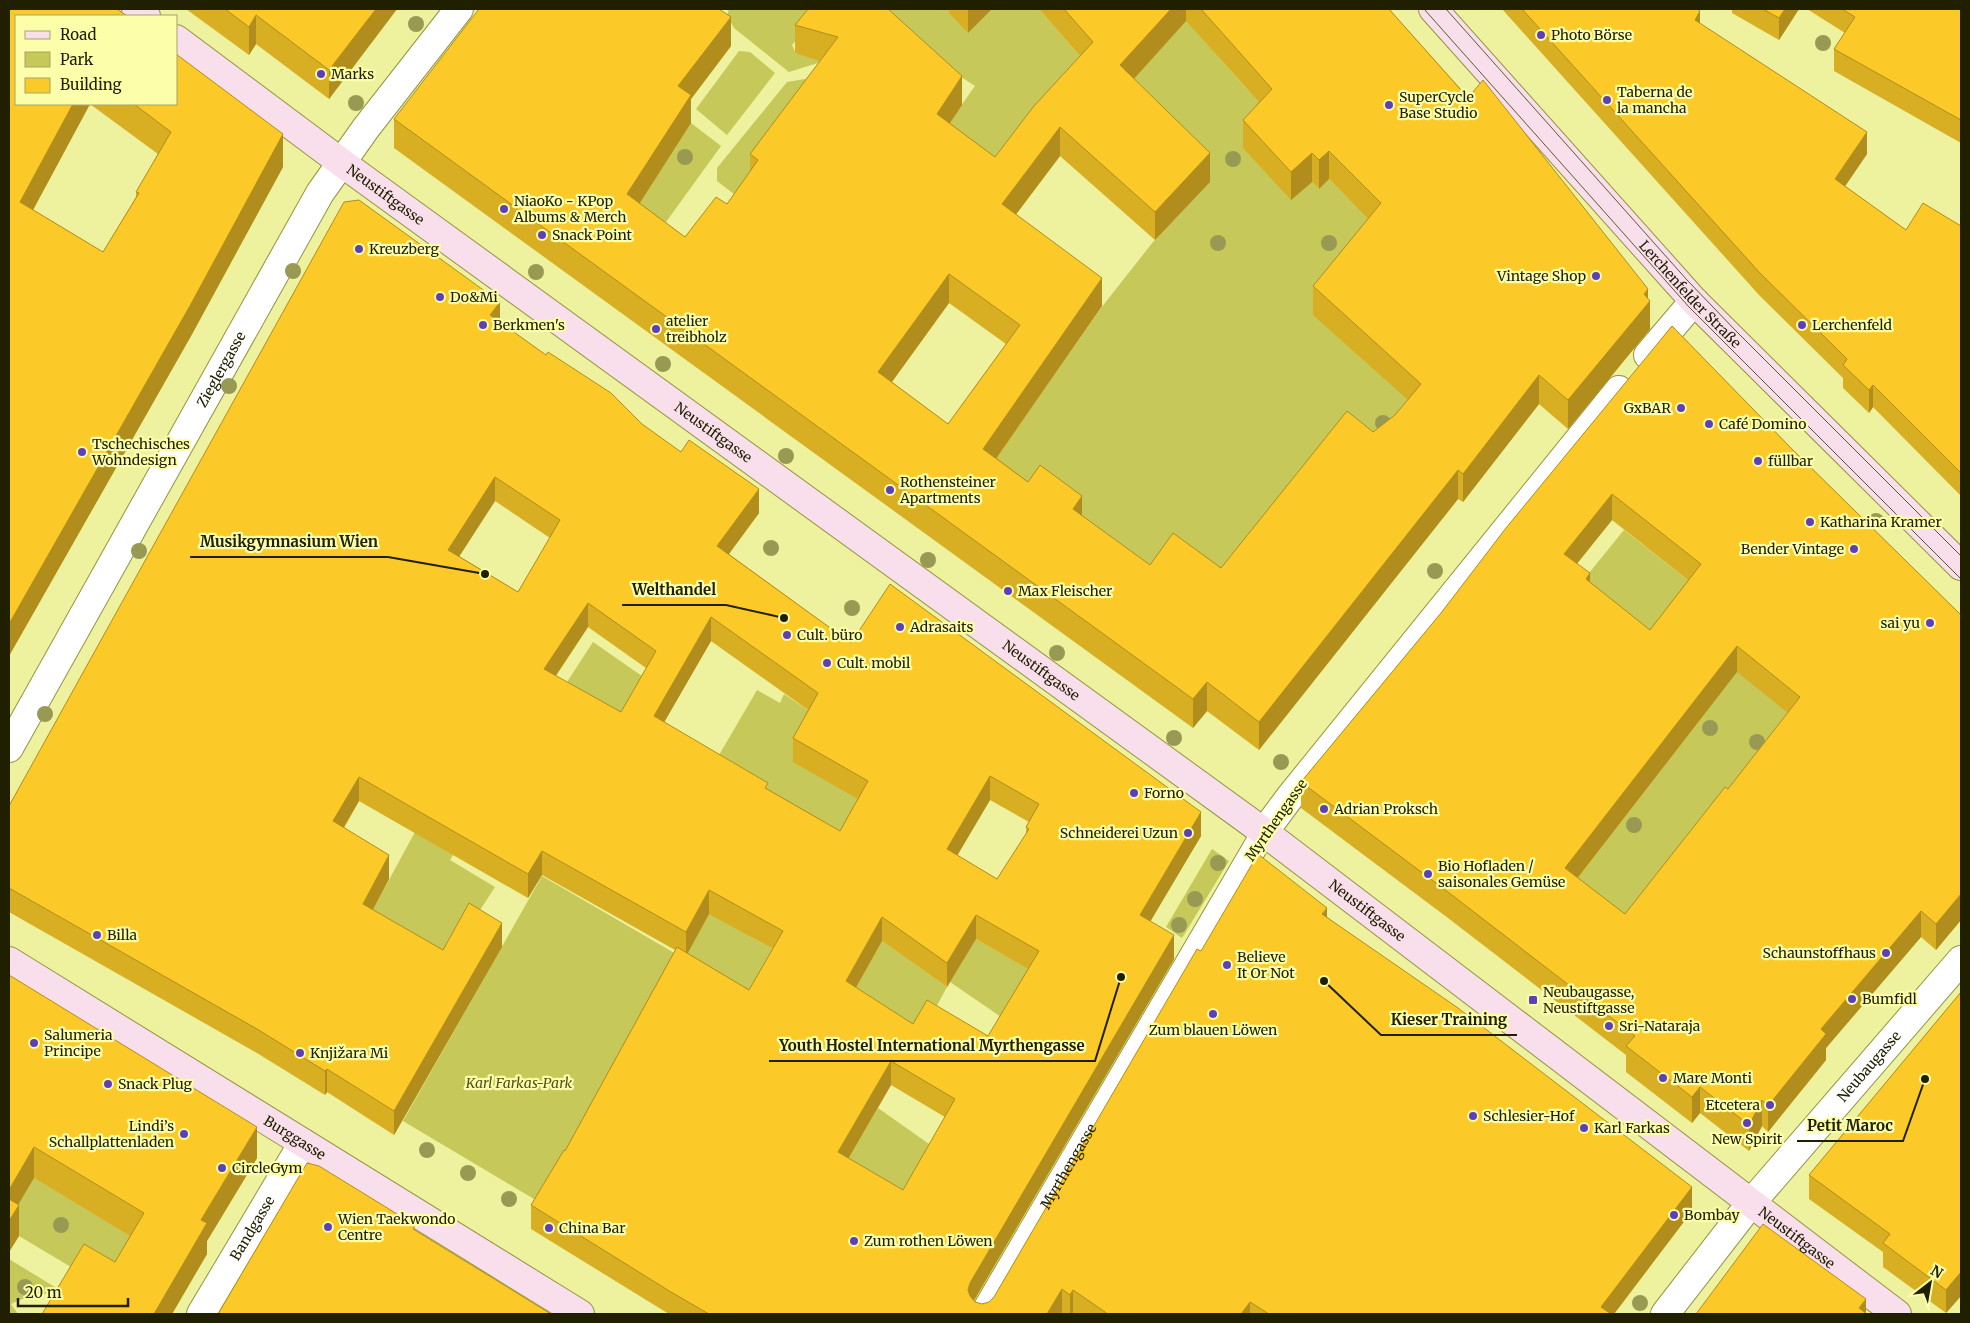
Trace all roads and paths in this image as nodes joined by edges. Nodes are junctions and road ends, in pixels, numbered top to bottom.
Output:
1 (459, 9) edge
2 (1433, 9) edge
3 (178, 40) edge
4 (342, 162) junction
5 (1694, 301) junction
6 (1961, 566) edge
7 (9, 748) edge
8 (1264, 832) junction
9 (1961, 960) edge
10 (9, 961) edge
11 (303, 1143) junction
12 (1750, 1203) junction
13 (201, 1314) edge
14 (580, 1314) edge
15 (982, 1314) edge
16 (1665, 1314) edge
17 (1896, 1314) edge

1 - 4 street, Zieglergasse
2 - 5 main road, Lerchenfelder Straße
3 - 4 main road, Neustiftgasse
4 - 7 street, Zieglergasse
4 - 8 main road, Neustiftgasse
5 - 6 main road, Lerchenfelder Straße
5 - 8 street, Myrthengasse
8 - 12 main road, Neustiftgasse
8 - 15 street, Myrthengasse
9 - 12 street, Neubaugasse
10 - 11 main road, Burggasse
11 - 13 street, Bandgasse
11 - 14 main road, Burggasse
12 - 16 street, Neubaugasse
12 - 17 main road, Neustiftgasse

